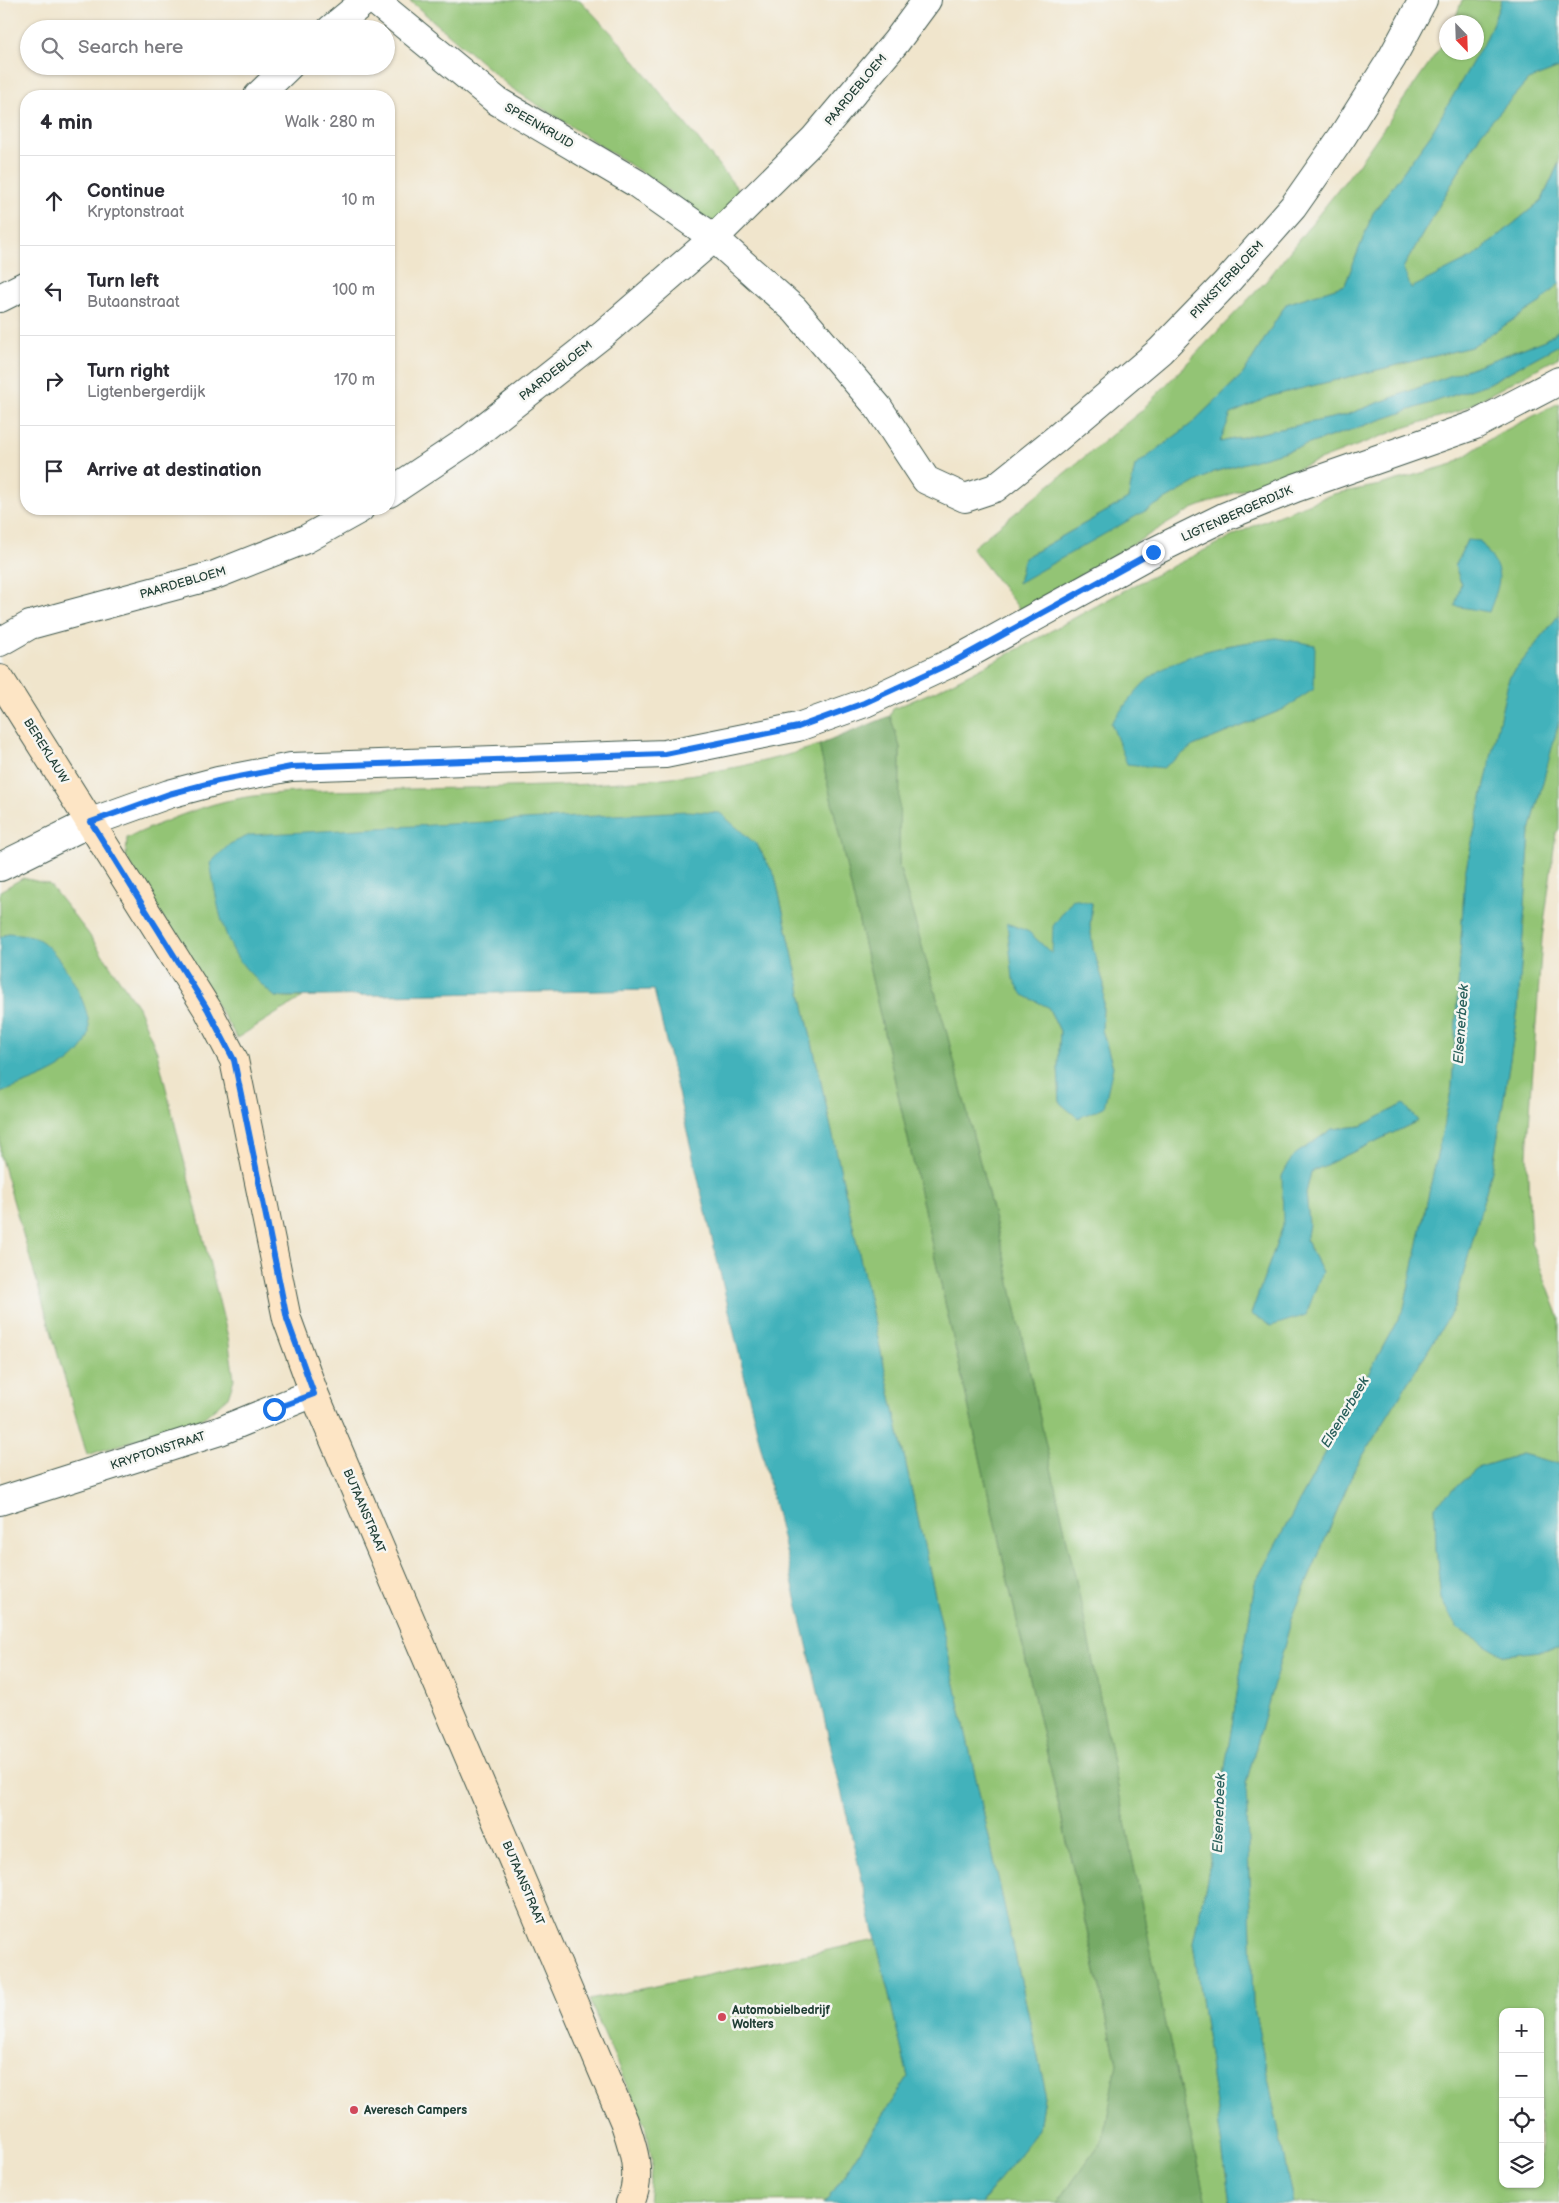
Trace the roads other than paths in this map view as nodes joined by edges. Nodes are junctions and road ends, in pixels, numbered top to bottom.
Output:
1 (366, 0) edge
2 (374, 0) edge
3 (927, 0) edge
4 (1423, 0) edge
5 (342, 20) edge
6 (280, 75) edge
7 (264, 90) edge
8 (714, 238) junction
9 (20, 288) edge
10 (0, 298) edge
11 (1559, 381) edge
12 (395, 489) edge
13 (349, 515) edge
14 (0, 642) edge
15 (0, 680) edge
16 (91, 822) junction
17 (0, 867) edge
18 (314, 1394) junction
19 (0, 1501) edge
20 (630, 2203) edge

1 - 5 street
2 - 8 street, SPEENKRUID
3 - 8 street, PAARDEBLOEM
4 - 8 street, PINKSTERBLOEM
6 - 7 street
8 - 12 street, PAARDEBLOEM
9 - 10 street
11 - 16 street, LIGTENBERGERDIJK
13 - 14 street, PAARDEBLOEM
15 - 16 street, BEREKLAUW
16 - 17 street, LIGTENBERGERDIJK
16 - 18 street, BUTAANSTRAAT
18 - 19 street, KRYPTONSTRAAT
18 - 20 street, BUTAANSTRAAT

